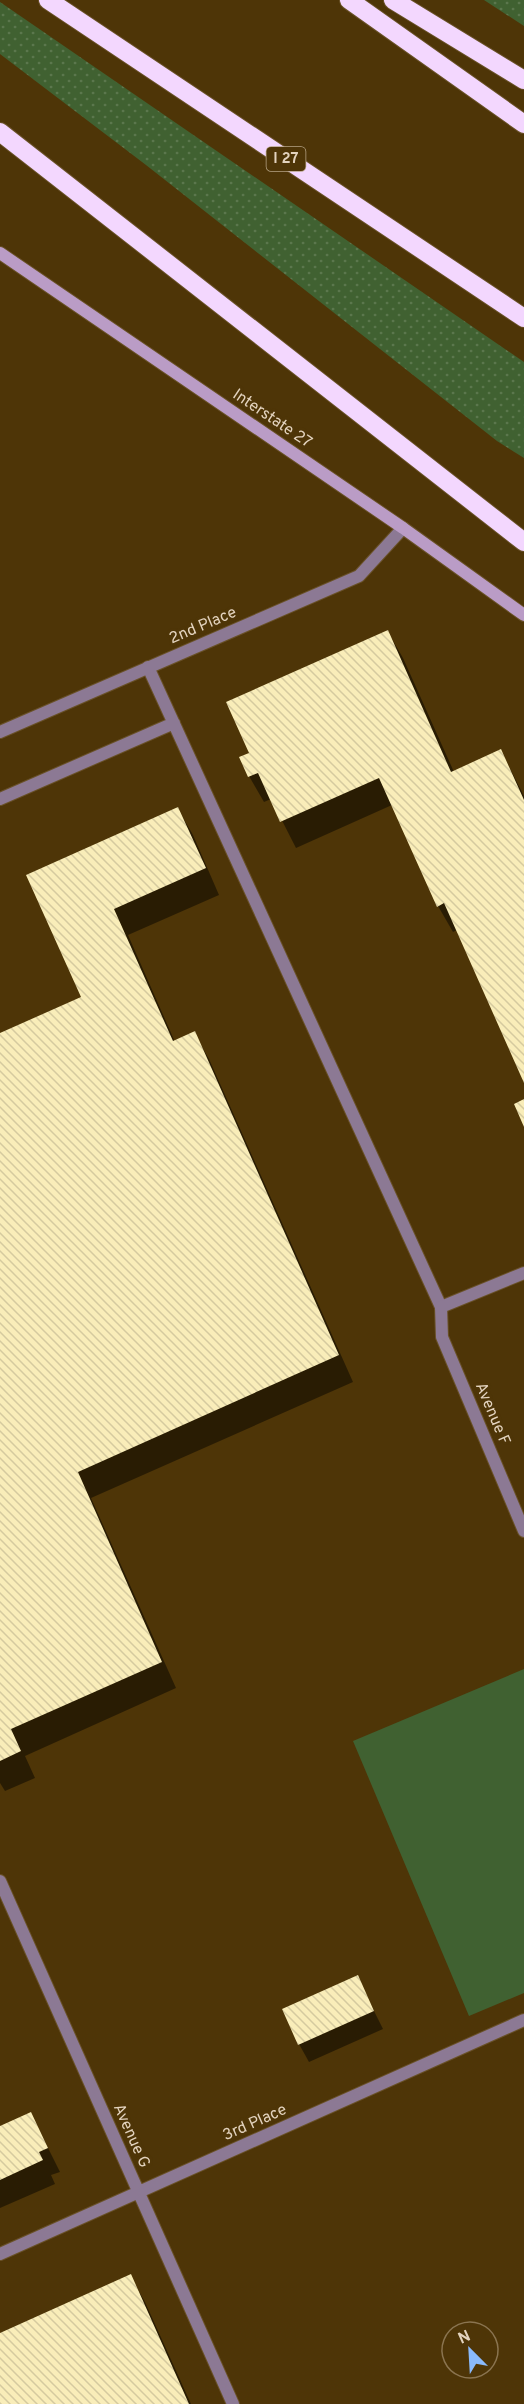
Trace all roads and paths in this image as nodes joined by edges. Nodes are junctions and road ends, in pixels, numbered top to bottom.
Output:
1 (48, 0) edge
2 (350, 0) edge
3 (393, 0) edge
4 (524, 80) edge
5 (524, 124) edge
6 (0, 132) edge
7 (0, 253) edge
8 (524, 318) edge
9 (403, 528) junction
10 (524, 542) edge
11 (524, 615) edge
12 (148, 667) junction
13 (174, 723) junction
14 (0, 732) edge
15 (0, 798) edge
16 (524, 1273) edge
17 (441, 1307) junction
18 (524, 1530) edge
19 (0, 1881) edge
20 (524, 2020) edge
21 (139, 2193) junction
22 (0, 2254) edge
23 (233, 2404) edge

1 - 8 highway, I 27
2 - 5 highway
3 - 4 highway
6 - 10 highway
7 - 9 main road, Interstate 27
9 - 11 main road, Interstate 27
9 - 12 street, 2nd Place
12 - 13 street
12 - 14 street, 2nd Place
13 - 15 street
13 - 17 street
16 - 17 street
17 - 18 street, Avenue F
19 - 21 street, Avenue G
20 - 21 street, 3rd Place
21 - 22 street, 3rd Place
21 - 23 street, Avenue G

